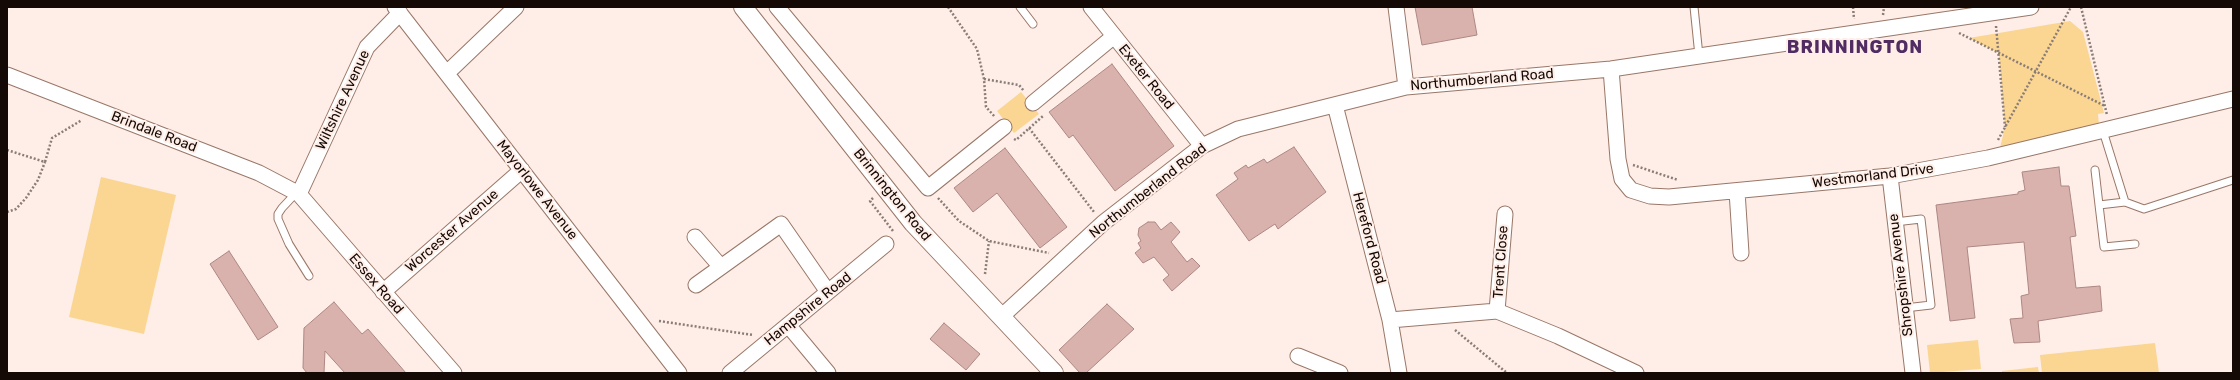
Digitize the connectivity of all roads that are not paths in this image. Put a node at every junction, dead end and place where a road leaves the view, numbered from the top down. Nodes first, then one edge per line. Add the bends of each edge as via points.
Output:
1 (516, 7) edge
2 (743, 7) edge
3 (777, 7) edge
4 (1020, 7) edge
5 (1091, 7) edge
6 (1396, 7) edge
7 (1694, 7) edge
8 (2023, 8) edge
9 (398, 10) edge
10 (1033, 24) dead end
11 (1113, 37) junction
12 (1699, 56) junction
13 (1611, 69) junction
14 (447, 73) junction
15 (7, 75) edge
16 (1406, 87) junction
17 (2233, 99) edge
18 (1033, 103) road end
19 (1335, 105) junction
20 (1004, 127) road end
21 (2107, 130) junction
22 (1202, 146) junction
23 (522, 170) junction
24 (2095, 170) dead end
25 (1890, 176) junction
26 (2233, 180) edge
27 (1737, 191) junction
28 (297, 194) junction
29 (2125, 202) junction
30 (2099, 205) junction
31 (1505, 214) dead end
32 (1895, 222) junction
33 (695, 237) dead end
34 (886, 244) road end
35 (2135, 244) dead end
36 (1741, 253) dead end
37 (721, 267) junction
38 (309, 276) dead end
39 (696, 285) dead end
40 (383, 292) junction
41 (828, 292) junction
42 (1905, 308) junction
43 (1497, 311) junction
44 (1001, 317) junction
45 (1390, 320) junction
46 (788, 325) junction
47 (1298, 356) dead end
48 (454, 373) edge
49 (679, 373) edge
50 (730, 373) edge
51 (828, 373) edge
52 (1054, 373) edge
53 (1340, 373) edge
54 (1399, 373) edge
55 (1636, 373) edge
56 (1913, 373) edge

1 - 14 street
2 - 44 street, Brinnington Road via 913,224
3 - 20 street via 928,188
4 - 10 lane
5 - 11 street, Exeter Road
6 - 16 street
7 - 12 lane
8 - 12 street, Northumberland Road
9 - 14 street, Mayorlowe Avenue
9 - 28 street, Wiltshire Avenue via 367,47
11 - 18 street
11 - 22 street, Exeter Road
12 - 13 street, Northumberland Road
13 - 16 street, Northumberland Road
13 - 27 street, Westmorland Drive via 1618,159 1622,179 1631,190 1650,196 1670,197
14 - 23 street, Mayorlowe Avenue
15 - 28 street, Brindale Road via 259,173
16 - 19 street, Northumberland Road
17 - 21 street, Westmorland Drive
19 - 22 street, Northumberland Road via 1238,129
19 - 45 street, Hereford Road
21 - 25 street, Westmorland Drive via 1988,158
21 - 29 lane
22 - 44 street, Northumberland Road via 1103,223
23 - 40 street, Worcester Avenue
23 - 49 street, Mayorlowe Avenue
24 - 30 lane
25 - 27 street, Westmorland Drive
25 - 32 street, Shropshire Avenue
26 - 29 lane via 2144,209
27 - 36 street
28 - 38 lane via 282,208 278,220
28 - 40 street, Essex Road
29 - 30 lane
30 - 35 lane via 2104,247
31 - 43 street, Trent Close
32 - 42 street, Shropshire Avenue
32 - 42 lane via 1921,219 1931,305
33 - 37 street
34 - 41 street, Hampshire Road
37 - 39 street
37 - 41 street via 781,224
40 - 48 street, Essex Road
41 - 46 street, Hampshire Road
42 - 56 street, Shropshire Avenue
43 - 45 street
43 - 55 street via 1558,336
44 - 52 street, Brinnington Road
45 - 54 street, Hereford Road
46 - 50 street, Hampshire Road
46 - 51 street
47 - 53 street

